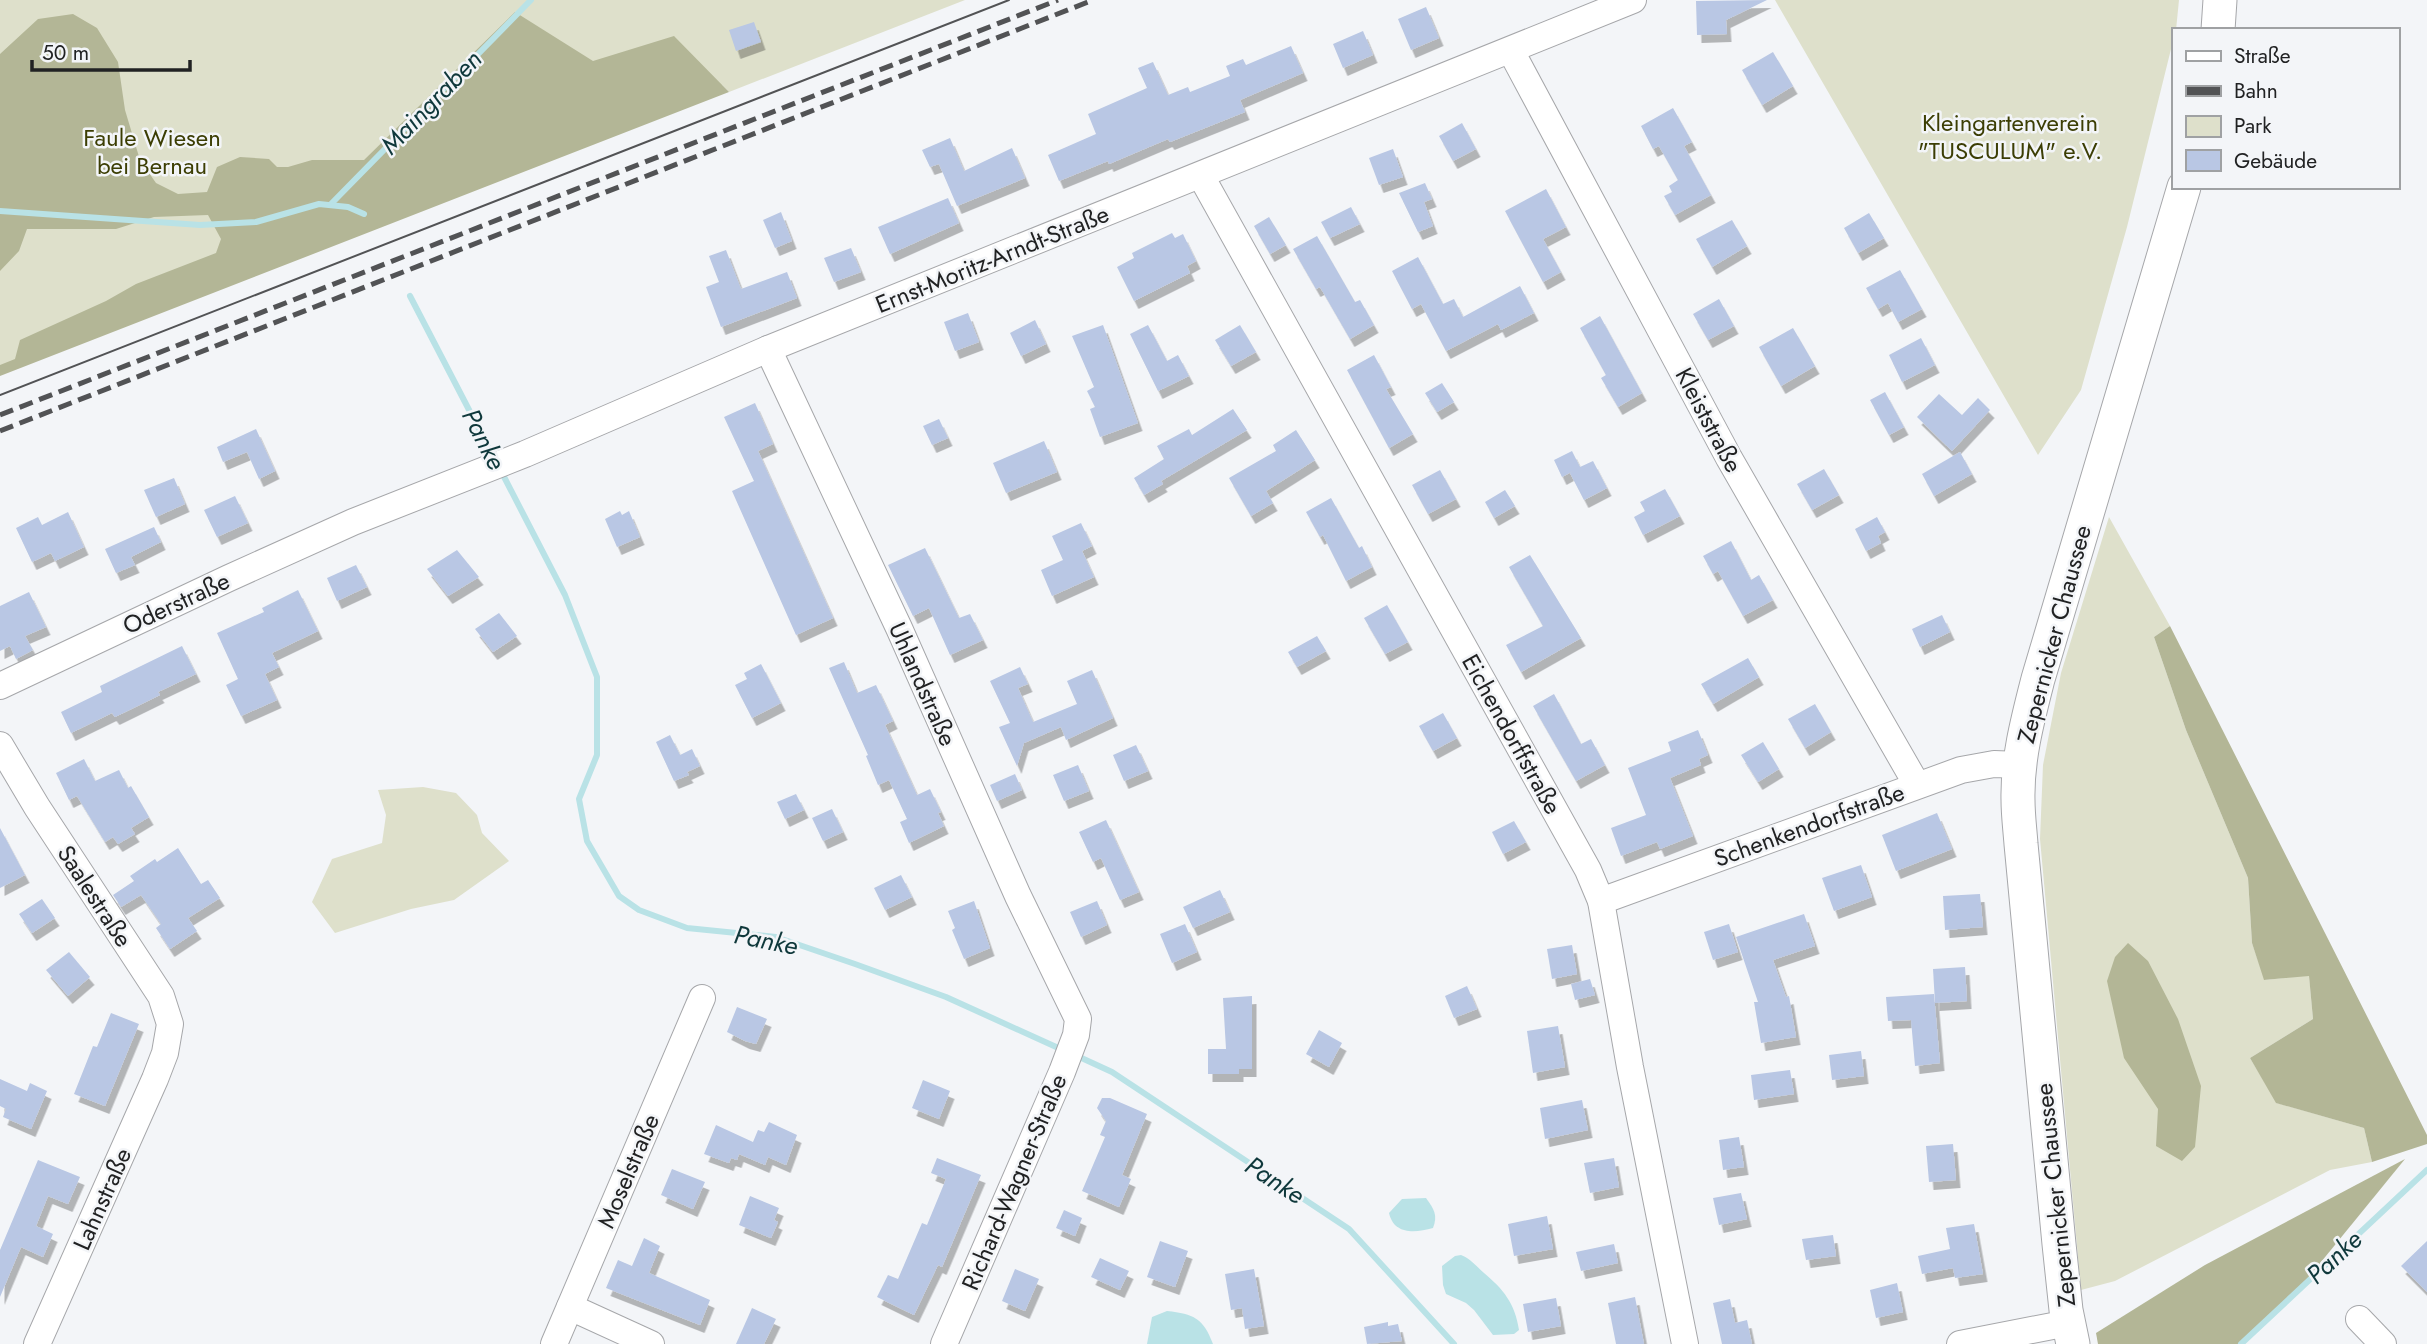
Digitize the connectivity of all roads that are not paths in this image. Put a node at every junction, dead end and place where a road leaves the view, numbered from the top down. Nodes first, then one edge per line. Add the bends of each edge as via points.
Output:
1 (1633, 0) edge
2 (2220, 0) edge
3 (2218, 28) edge
4 (1511, 51) junction
5 (1201, 176) junction
6 (2183, 189) edge
7 (768, 349) junction
8 (353, 522) joint
9 (0, 686) edge
10 (0, 745) edge
11 (2020, 765) junction
12 (1917, 785) junction
13 (1601, 901) junction
14 (702, 998) dead end
15 (1077, 1027) joint
16 (165, 1053) joint
17 (570, 1307) junction
18 (2358, 1319) dead end
19 (2070, 1333) edge
20 (37, 1344) edge
21 (554, 1344) edge
22 (651, 1344) edge
23 (944, 1344) edge
24 (1685, 1344) edge
25 (1960, 1344) edge
26 (2383, 1344) edge

1 - 4 street, Ernst-Moritz-Arndt-Straße
2 - 3 main road
4 - 5 street, Ernst-Moritz-Arndt-Straße
4 - 12 street, Kleiststraße via 1728,458
5 - 7 street, Ernst-Moritz-Arndt-Straße
5 - 13 street, Eichendorffstraße via 1588,870
6 - 11 main road, Zepernicker Chaussee via 2038,679
7 - 8 street, Ernst-Moritz-Arndt-Straße
7 - 15 street, Uhlandstraße
8 - 9 street, Oderstraße
10 - 16 street, Saalestraße via 161,996 170,1024
11 - 12 street, Schenkendorfstraße via 1961,770
11 - 19 main road, Zepernicker Chaussee via 2022,857
12 - 13 street, Schenkendorfstraße
13 - 24 street, Eichendorffstraße
14 - 17 street, Moselstraße
15 - 23 street, Richard-Wagner-Straße via 1062,1072
16 - 20 street, Lahnstraße
17 - 21 street, Moselstraße
17 - 22 street
18 - 26 street
19 - 25 street

